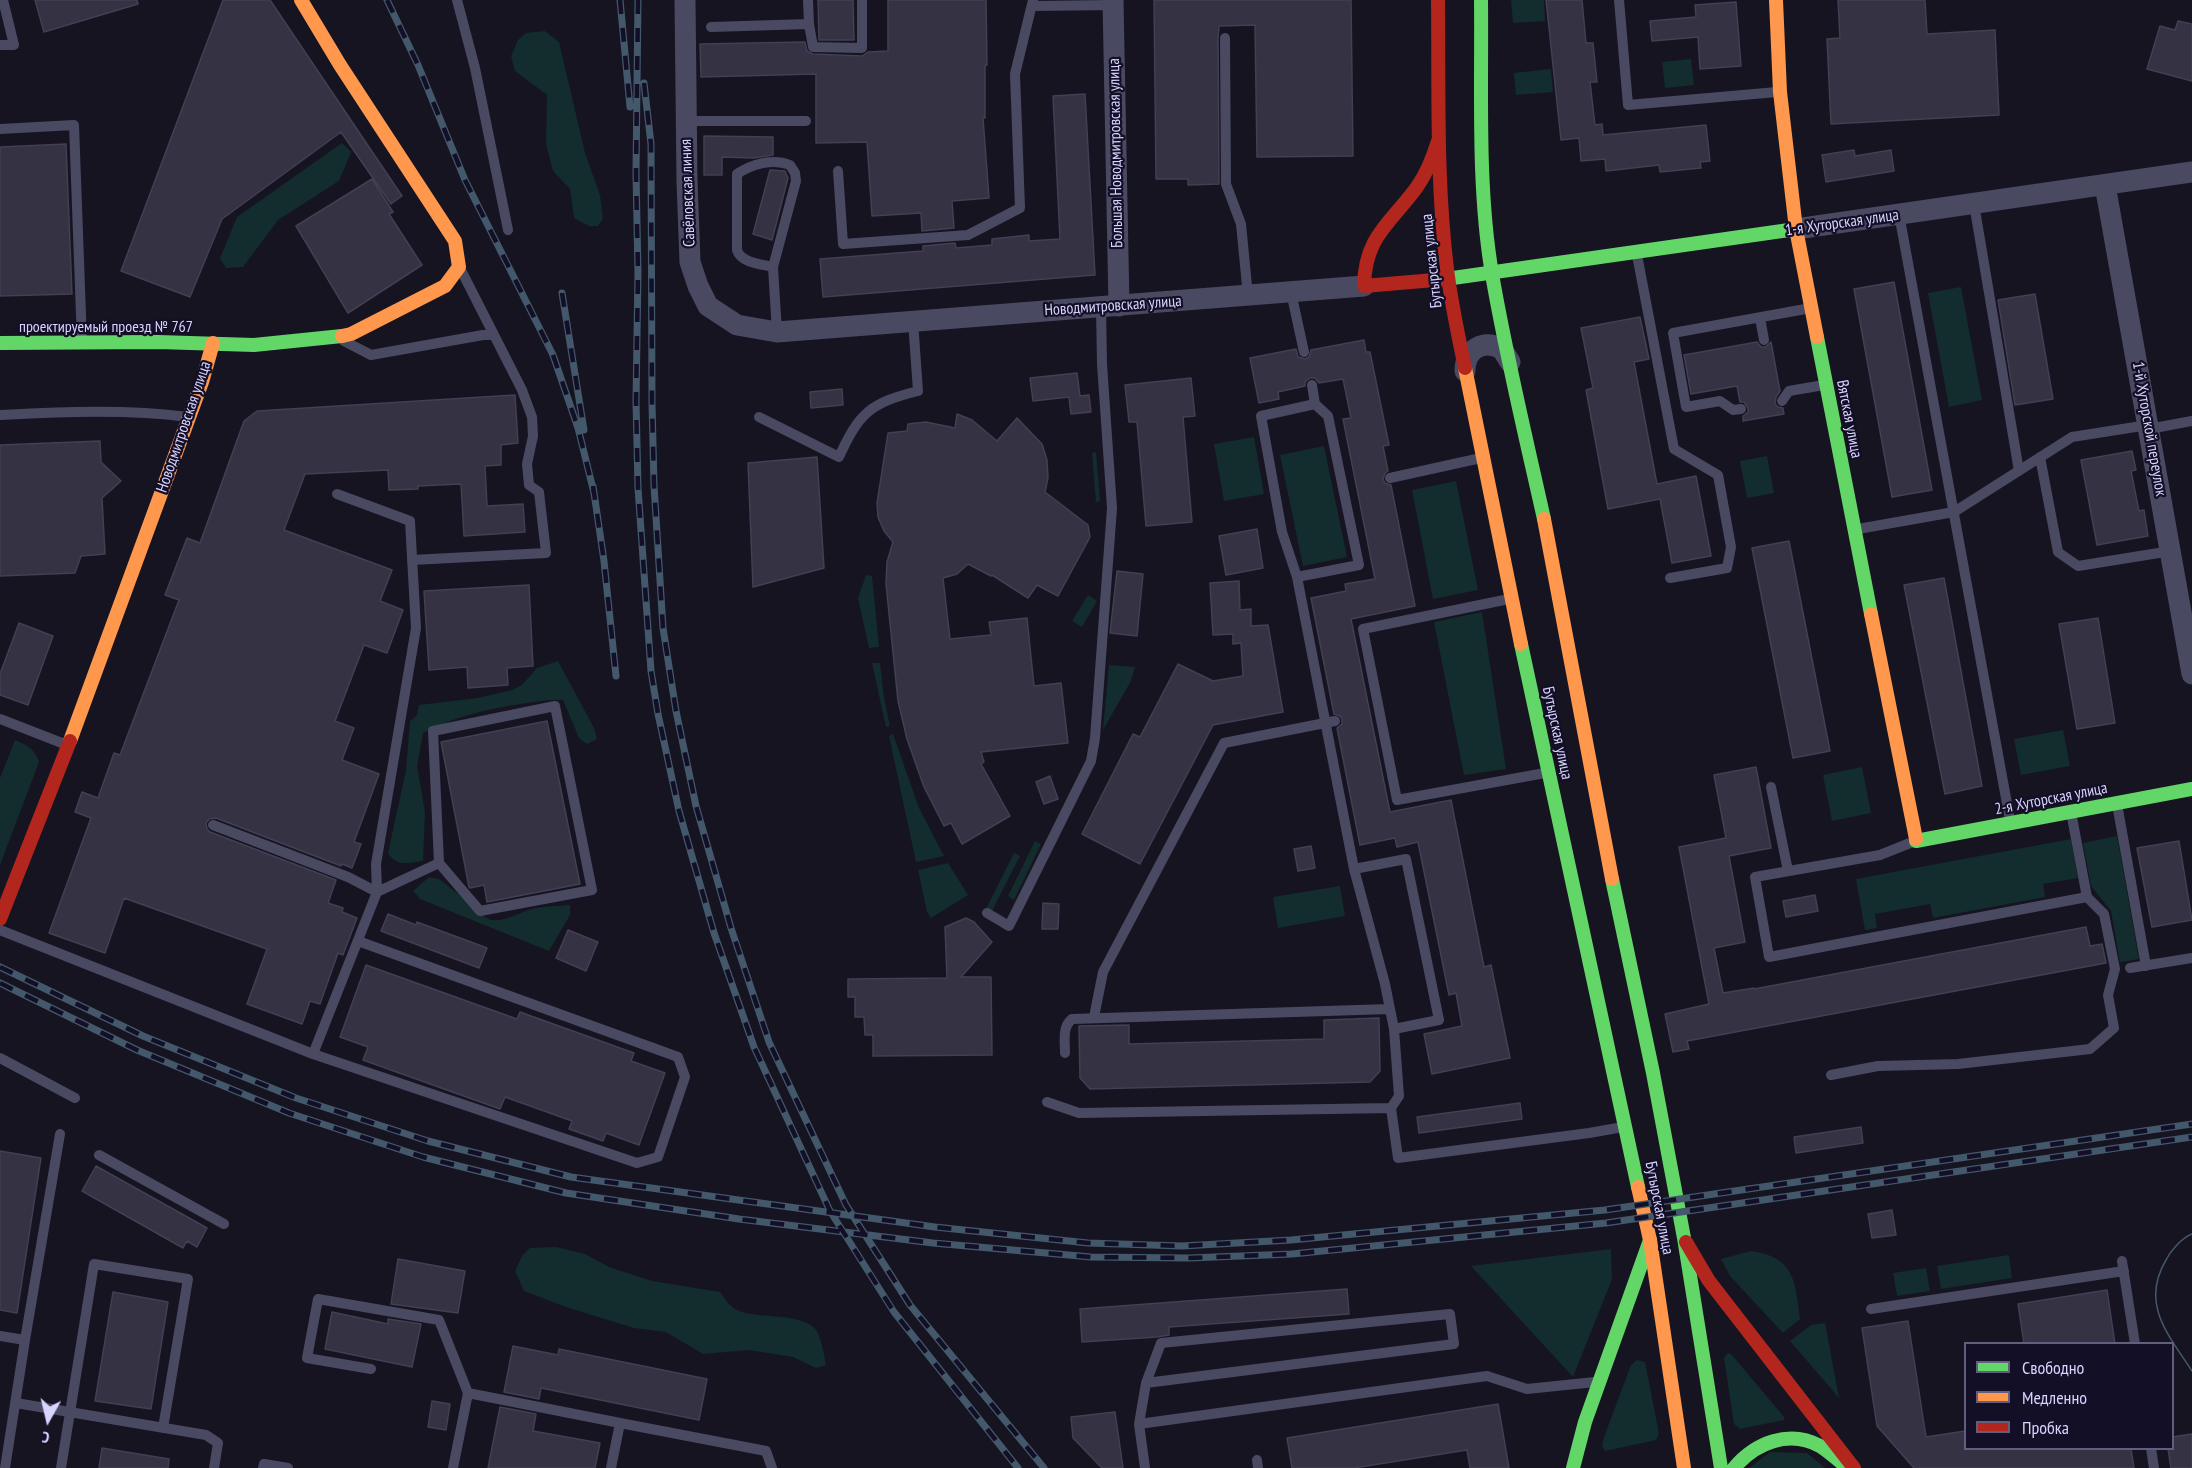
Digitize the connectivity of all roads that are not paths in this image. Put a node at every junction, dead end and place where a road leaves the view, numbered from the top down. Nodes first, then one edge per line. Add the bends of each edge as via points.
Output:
1 (3, 0) edge
2 (301, 0) edge
3 (457, 0) edge
4 (685, 0) edge
5 (808, 0) edge
6 (862, 0) edge
7 (1438, 0) edge
8 (1481, 0) edge
9 (1619, 0) edge
10 (1776, 0) edge
11 (1033, 3) edge
12 (1113, 3) edge
13 (809, 24) junction
14 (711, 27) dead end
15 (1225, 38) dead end
16 (0, 45) edge
17 (1780, 92) junction
18 (685, 121) junction
19 (806, 121) dead end
20 (0, 129) edge
21 (1440, 136) junction
22 (838, 171) dead end
23 (2192, 172) edge
24 (2105, 185) junction
25 (1974, 204) junction
26 (1899, 214) junction
27 (508, 230) dead end
28 (1796, 230) junction
29 (1637, 252) junction
30 (459, 267) junction
31 (773, 267) junction
32 (1492, 273) junction
33 (1448, 279) junction
34 (1364, 285) junction
35 (1291, 292) junction
36 (1248, 296) junction
37 (1110, 306) junction
38 (1811, 308) junction
39 (1760, 318) junction
40 (913, 321) junction
41 (777, 332) junction
42 (494, 335) junction
43 (335, 337) junction
44 (1764, 340) dead end
45 (82, 342) junction
46 (0, 343) edge
47 (213, 343) junction
48 (1304, 351) dead end
49 (1510, 363) junction
50 (1465, 371) junction
51 (1312, 385) dead end
52 (1826, 385) junction
53 (1782, 401) dead end
54 (1315, 404) junction
55 (1741, 409) dead end
56 (0, 415) edge
57 (189, 417) junction
58 (759, 417) dead end
59 (2192, 421) edge
60 (2149, 427) junction
61 (1484, 457) junction
62 (2040, 457) junction
63 (2019, 471) junction
64 (1390, 478) dead end
65 (1356, 486) dead end
66 (1344, 488) junction
67 (337, 494) dead end
68 (1954, 512) junction
69 (1854, 530) junction
70 (2170, 551) junction
71 (412, 560) junction
72 (1297, 577) junction
73 (1670, 578) dead end
74 (1513, 599) junction
75 (2188, 631) edge
76 (2192, 674) edge
77 (0, 719) edge
78 (1330, 722) junction
79 (68, 746) junction
80 (1548, 773) junction
81 (1772, 787) dead end
82 (2191, 792) edge
83 (2117, 803) junction
84 (2071, 812) junction
85 (2011, 823) junction
86 (213, 825) dead end
87 (1916, 841) junction
88 (438, 863) junction
89 (1354, 869) junction
90 (1788, 871) junction
91 (377, 892) junction
92 (2087, 897) junction
93 (987, 913) dead end
94 (0, 919) edge
95 (0, 930) edge
96 (358, 941) junction
97 (2192, 958) edge
98 (2146, 966) junction
99 (2130, 968) dead end
100 (1390, 1009) junction
101 (1094, 1017) junction
102 (1394, 1029) junction
103 (1065, 1053) dead end
104 (313, 1054) junction
105 (0, 1058) edge
106 (1831, 1075) dead end
107 (75, 1098) dead end
108 (1047, 1102) dead end
109 (1391, 1108) junction
110 (1626, 1126) junction
111 (60, 1134) dead end
112 (99, 1155) dead end
113 (224, 1224) dead end
114 (1684, 1238) junction
115 (1650, 1240) junction
116 (1871, 1309) dead end
117 (0, 1336) edge
118 (25, 1340) junction
119 (2135, 1342) edge
120 (371, 1369) dead end
121 (1600, 1382) junction
122 (1146, 1383) junction
123 (468, 1393) junction
124 (16, 1403) junction
125 (69, 1412) junction
126 (620, 1423) junction
127 (1139, 1424) junction
128 (163, 1428) junction
129 (5, 1433) edge
130 (2151, 1450) edge
131 (5, 1468) edge
132 (61, 1468) edge
133 (214, 1468) edge
134 (263, 1468) edge
135 (288, 1468) edge
136 (453, 1468) edge
137 (611, 1468) edge
138 (772, 1468) edge
139 (1145, 1468) edge
140 (1574, 1468) edge
141 (1684, 1468) edge
142 (1720, 1468) edge
143 (1734, 1468) edge
144 (1848, 1468) edge
145 (1854, 1468) edge
146 (2154, 1468) edge

1 - 16 lane via 14,45
2 - 30 main road via 455,241
3 - 27 lane
4 - 18 street, Савёловская линия
5 - 13 lane
6 - 13 lane via 862,48 813,47
7 - 21 main road, Бутырская улица
8 - 32 main road, Бутырская улица via 1485,199
9 - 17 lane via 1628,105
10 - 17 main road, Вятская улица
11 - 12 lane
11 - 22 lane via 1015,74 1020,208 968,235 843,244
12 - 37 street, Большая Новодмитровская улица
13 - 14 lane
15 - 36 lane via 1226,184 1241,224
17 - 28 main road, Вятская улица
18 - 19 lane
18 - 41 street, Савёловская линия via 690,262 698,286 708,306 737,325
20 - 45 lane via 74,125
21 - 33 main road, Бутырская улица
21 - 34 main road via 1417,188 1366,255
23 - 24 street, 1-я Хуторская улица
24 - 25 street, 1-я Хуторская улица
24 - 60 street, 1-й Хуторской переулок
25 - 26 street, 1-я Хуторская улица
25 - 63 lane
26 - 28 street, 1-я Хуторская улица
26 - 68 lane
28 - 29 main road, 1-я Хуторская улица
28 - 38 main road, Вятская улица
29 - 32 main road, 1-я Хуторская улица
29 - 73 lane via 1674,449 1718,475 1731,547 1727,568
30 - 42 lane
30 - 43 main road, Новодмитровская улица via 445,286 351,334
31 - 31 lane via 796,181 790,165 777,161 747,167 737,174 737,250 743,259
31 - 41 lane
32 - 33 main road, 1-я Хуторская улица
32 - 49 main road, Бутырская улица
33 - 34 main road, Новодмитровская улица
33 - 50 main road, Бутырская улица
34 - 35 street, Новодмитровская улица
35 - 36 street, Новодмитровская улица
35 - 48 lane
36 - 37 street, Новодмитровская улица
37 - 40 street, Новодмитровская улица
37 - 93 lane via 1102,364 1112,508 1091,760 1009,926
38 - 39 lane
38 - 52 main road, Вятская улица
39 - 44 lane
39 - 55 lane via 1673,333 1686,407 1720,400 1733,410
40 - 41 street, Новодмитровская улица
40 - 58 lane via 918,391 896,396 859,419 839,457
42 - 43 lane via 371,355
42 - 71 lane via 532,417 529,485 539,492 546,553
43 - 47 main road, Новодмитровская улица via 254,345
45 - 46 main road, проектируемый проезд № 767
45 - 47 main road, проектируемый проезд № 767
47 - 57 main road, Новодмитровская улица
49 - 50 street via 1502,349 1487,344 1468,356
49 - 114 main road, Бутырская улица
50 - 61 main road, Бутырская улица
51 - 54 lane
52 - 53 lane via 1789,391
52 - 69 main road, Вятская улица
54 - 66 lane via 1328,416
54 - 72 lane via 1261,416 1282,532
56 - 57 lane via 149,412
57 - 79 main road, Новодмитровская улица
59 - 60 lane
60 - 62 lane via 2072,437
60 - 70 street, 1-й Хуторской переулок
61 - 64 lane
61 - 74 main road, Бутырская улица
62 - 63 lane
62 - 70 lane via 2058,552 2078,566
63 - 68 lane
65 - 66 lane
66 - 72 lane via 1359,565
67 - 71 lane via 410,521
68 - 69 lane
68 - 85 lane
69 - 87 main road, Вятская улица
70 - 75 street, 1-й Хуторской переулок
71 - 91 lane via 416,628 376,864
72 - 78 lane
74 - 80 main road, Бутырская улица
74 - 80 lane via 1363,629 1375,712 1397,800
75 - 76 street, 1-й Хуторской переулок
77 - 79 lane
78 - 89 lane
78 - 101 lane via 1224,743 1103,972
79 - 94 main road, Новодмитровская улица
80 - 110 main road, Бутырская улица
81 - 90 lane
82 - 83 main road, 2-я Хуторская улица
83 - 84 main road, 2-я Хуторская улица
83 - 98 lane
84 - 85 main road, 2-я Хуторская улица
84 - 92 lane
85 - 87 main road, 2-я Хуторская улица
86 - 91 lane
87 - 90 lane via 1880,855
88 - 88 lane via 433,731 555,706 592,890 480,911
88 - 91 lane
89 - 100 lane
89 - 102 lane via 1406,859 1439,1020
90 - 92 lane via 1755,877 1768,957
91 - 96 lane
92 - 106 lane via 2104,914 2115,969 2108,995 2114,1028 2090,1049 1958,1064 1878,1066
95 - 104 lane
96 - 104 lane
96 - 104 lane via 678,1057 685,1077 658,1157 637,1163
97 - 98 lane
98 - 99 lane
100 - 101 lane
100 - 102 lane
101 - 103 lane via 1068,1022
102 - 109 lane via 1399,1096
105 - 107 lane
108 - 109 lane via 1079,1113
109 - 110 lane via 1398,1158
110 - 115 main road, Бутырская улица
111 - 118 lane
112 - 113 lane
114 - 142 main road, Бутырская улица
114 - 145 main road via 1715,1288
115 - 121 main road
115 - 141 main road, Бутырская улица
116 - 119 lane via 2123,1266
117 - 118 lane
118 - 124 lane
120 - 123 lane via 307,1358 318,1299 439,1320
121 - 127 lane via 1527,1389 1487,1376
121 - 140 main road
122 - 122 lane via 1454,1344 1450,1314 1161,1343
122 - 127 lane
123 - 126 lane
123 - 136 lane
124 - 125 lane
124 - 129 lane
125 - 128 lane
125 - 128 lane via 94,1264 188,1279
125 - 132 lane
126 - 137 lane
126 - 138 lane via 766,1451
127 - 139 lane
128 - 133 lane via 206,1435 218,1443
129 - 131 lane
130 - 146 lane
134 - 135 lane via 264,1464
143 - 144 main road via 1741,1458 1772,1440 1817,1444

